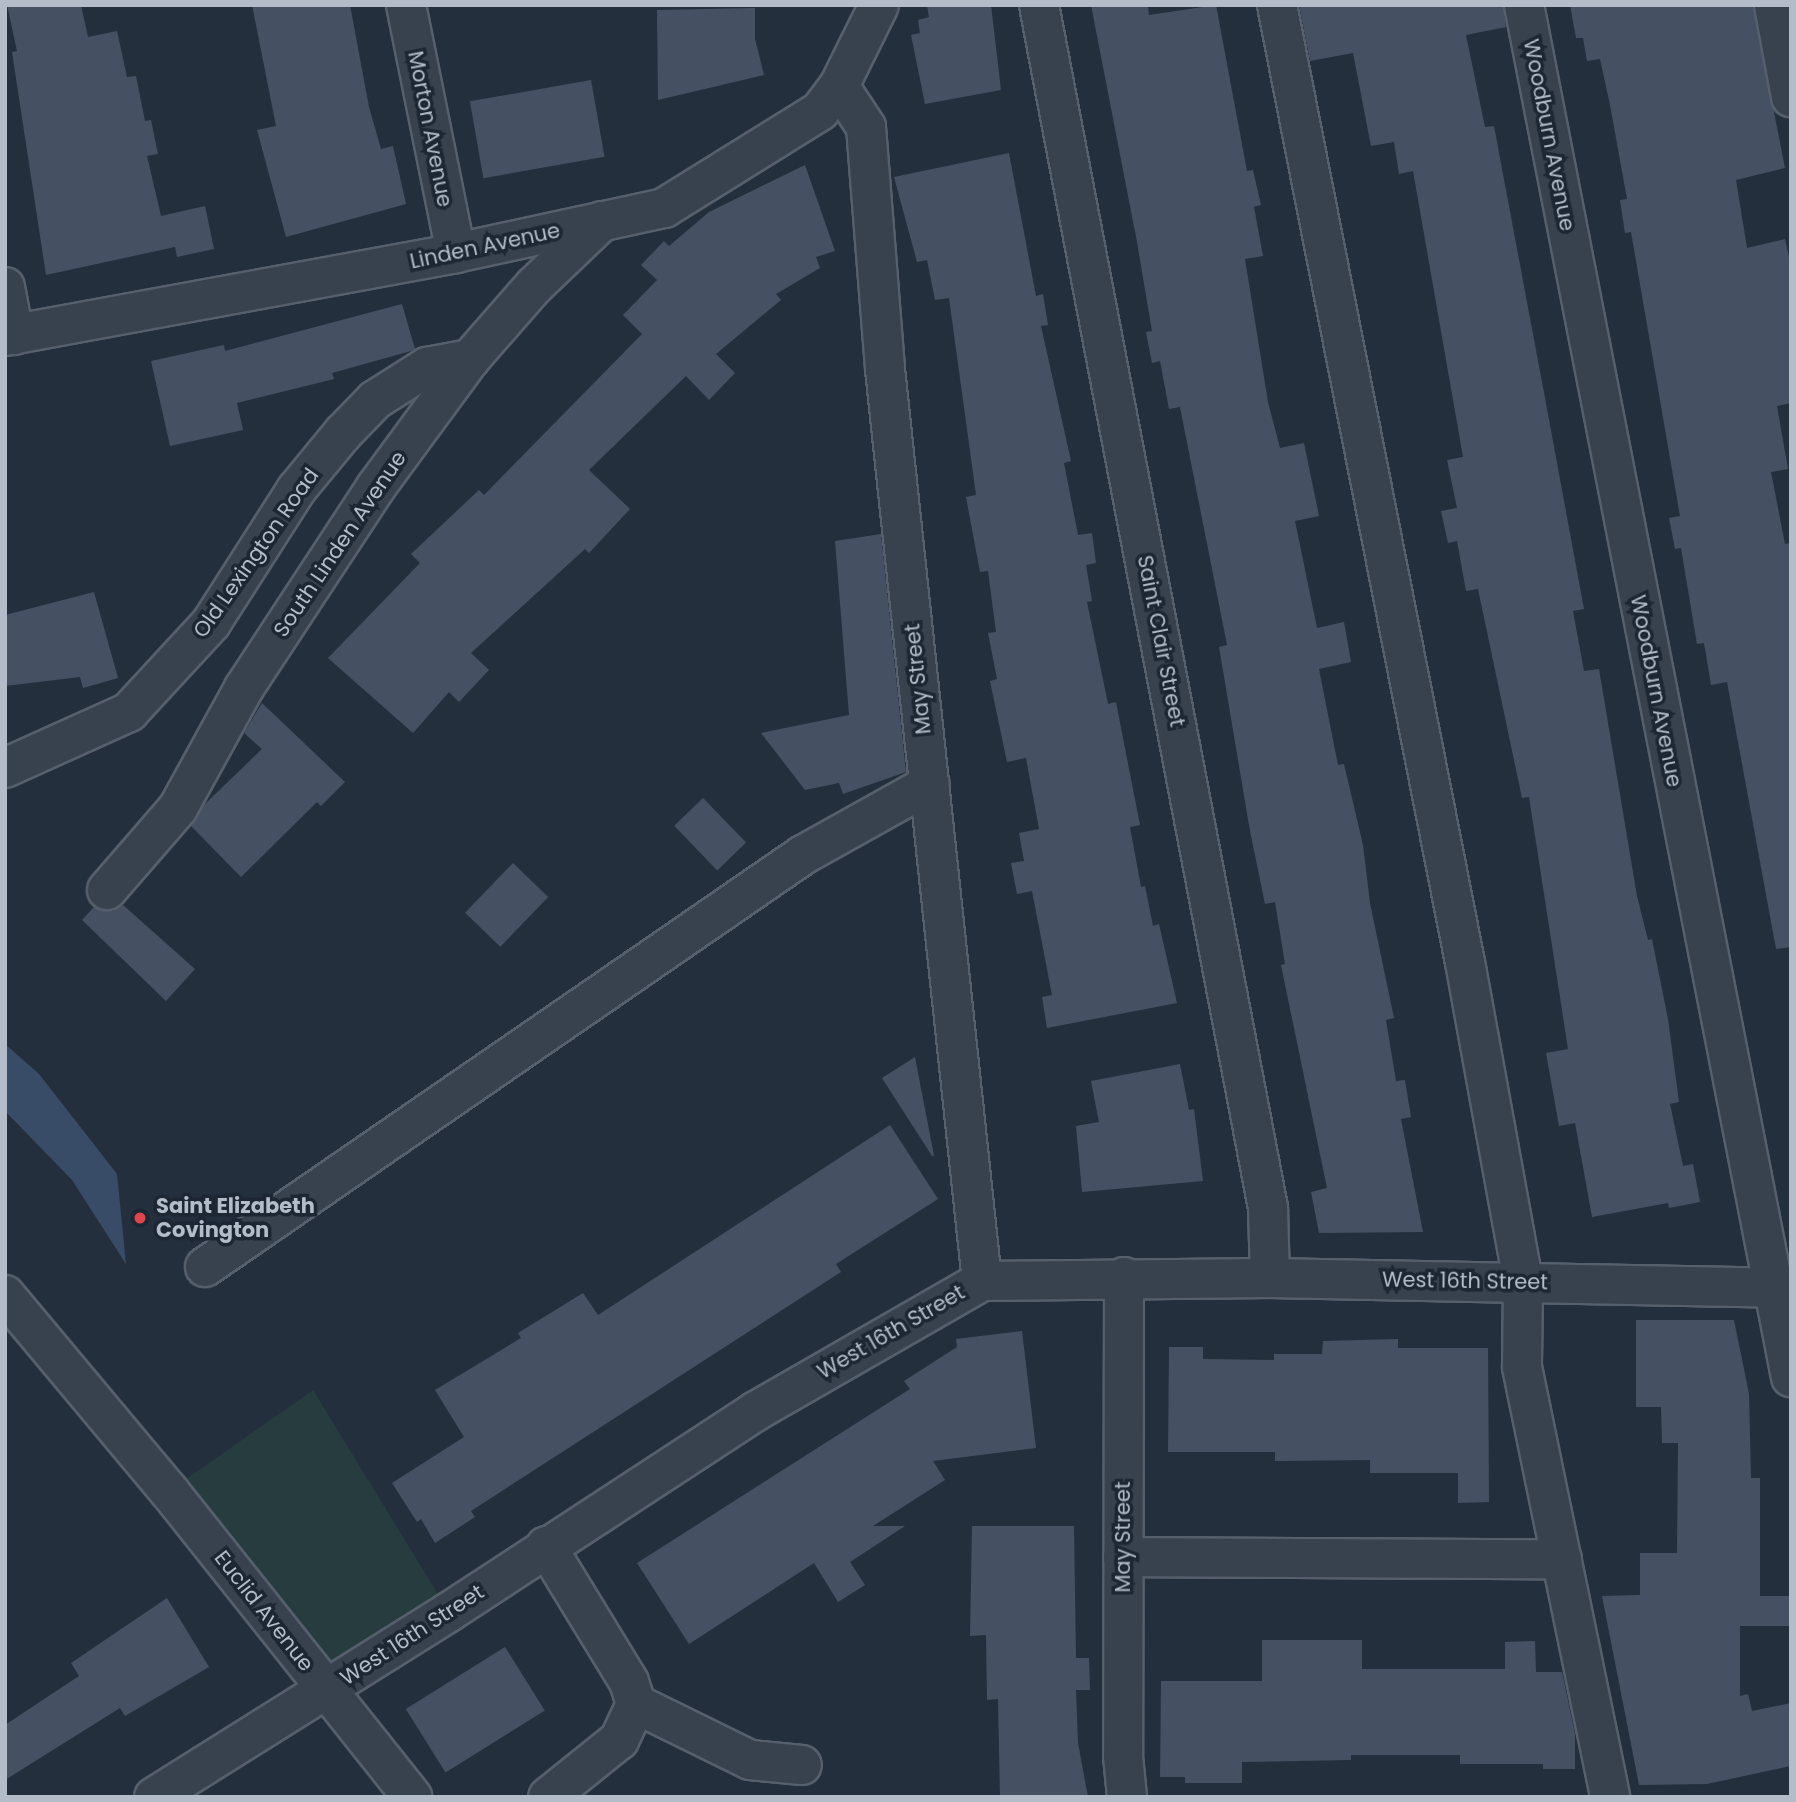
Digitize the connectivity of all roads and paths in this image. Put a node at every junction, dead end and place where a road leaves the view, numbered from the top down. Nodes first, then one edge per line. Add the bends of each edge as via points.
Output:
1 (405, 5) edge
2 (879, 5) edge
3 (1039, 5) edge
4 (1277, 5) edge
5 (1524, 5) edge
6 (1774, 5) edge
7 (839, 86) junction
8 (1791, 97) edge
9 (602, 221) junction
10 (456, 253) junction
11 (5, 287) edge
12 (9, 336) edge
13 (470, 359) junction
14 (5, 768) edge
15 (930, 784) junction
16 (107, 890) dead end
17 (205, 1267) dead end
18 (1124, 1278) junction
19 (1270, 1278) junction
20 (982, 1281) junction
21 (1523, 1282) junction
22 (1782, 1287) edge
23 (5, 1295) edge
24 (1791, 1377) edge
25 (546, 1546) junction
26 (1123, 1557) junction
27 (1562, 1559) junction
28 (327, 1690) junction
29 (636, 1704) junction
30 (802, 1765) dead end
31 (154, 1797) edge
32 (412, 1797) edge
33 (548, 1797) edge
34 (1127, 1797) edge
35 (1609, 1797) edge

1 - 10 street, Morton Avenue
2 - 7 street, Linden Avenue
3 - 19 street, Saint Clair Street via 1268,1208
4 - 21 street
5 - 22 street, Woodburn Avenue
6 - 8 street
7 - 9 street, Linden Avenue via 820,111 664,208
7 - 15 street, May Street via 866,127 885,369
9 - 10 street, Linden Avenue
9 - 13 street, South Linden Avenue via 534,286
10 - 12 street, Linden Avenue
11 - 12 street
13 - 14 street, Old Lexington Road via 428,368 409,378 375,400 343,433 296,490 211,623 129,712
13 - 16 street, South Linden Avenue via 376,487 252,677 178,808
15 - 17 street via 803,855
15 - 20 street, May Street
18 - 19 street, West 16th Street
18 - 20 street, West 16th Street
18 - 26 street, May Street
19 - 21 street, West 16th Street
20 - 25 street, West 16th Street via 756,1411
21 - 22 street, West 16th Street
21 - 27 street via 1522,1367
22 - 24 street, Woodburn Avenue
23 - 28 street, Euclid Avenue
25 - 28 street, West 16th Street
25 - 29 street via 629,1682
26 - 27 street
26 - 34 street, May Street
27 - 35 street
28 - 31 street, West 16th Street
28 - 32 street, Euclid Avenue
29 - 30 street via 750,1760
29 - 33 street via 620,1740

